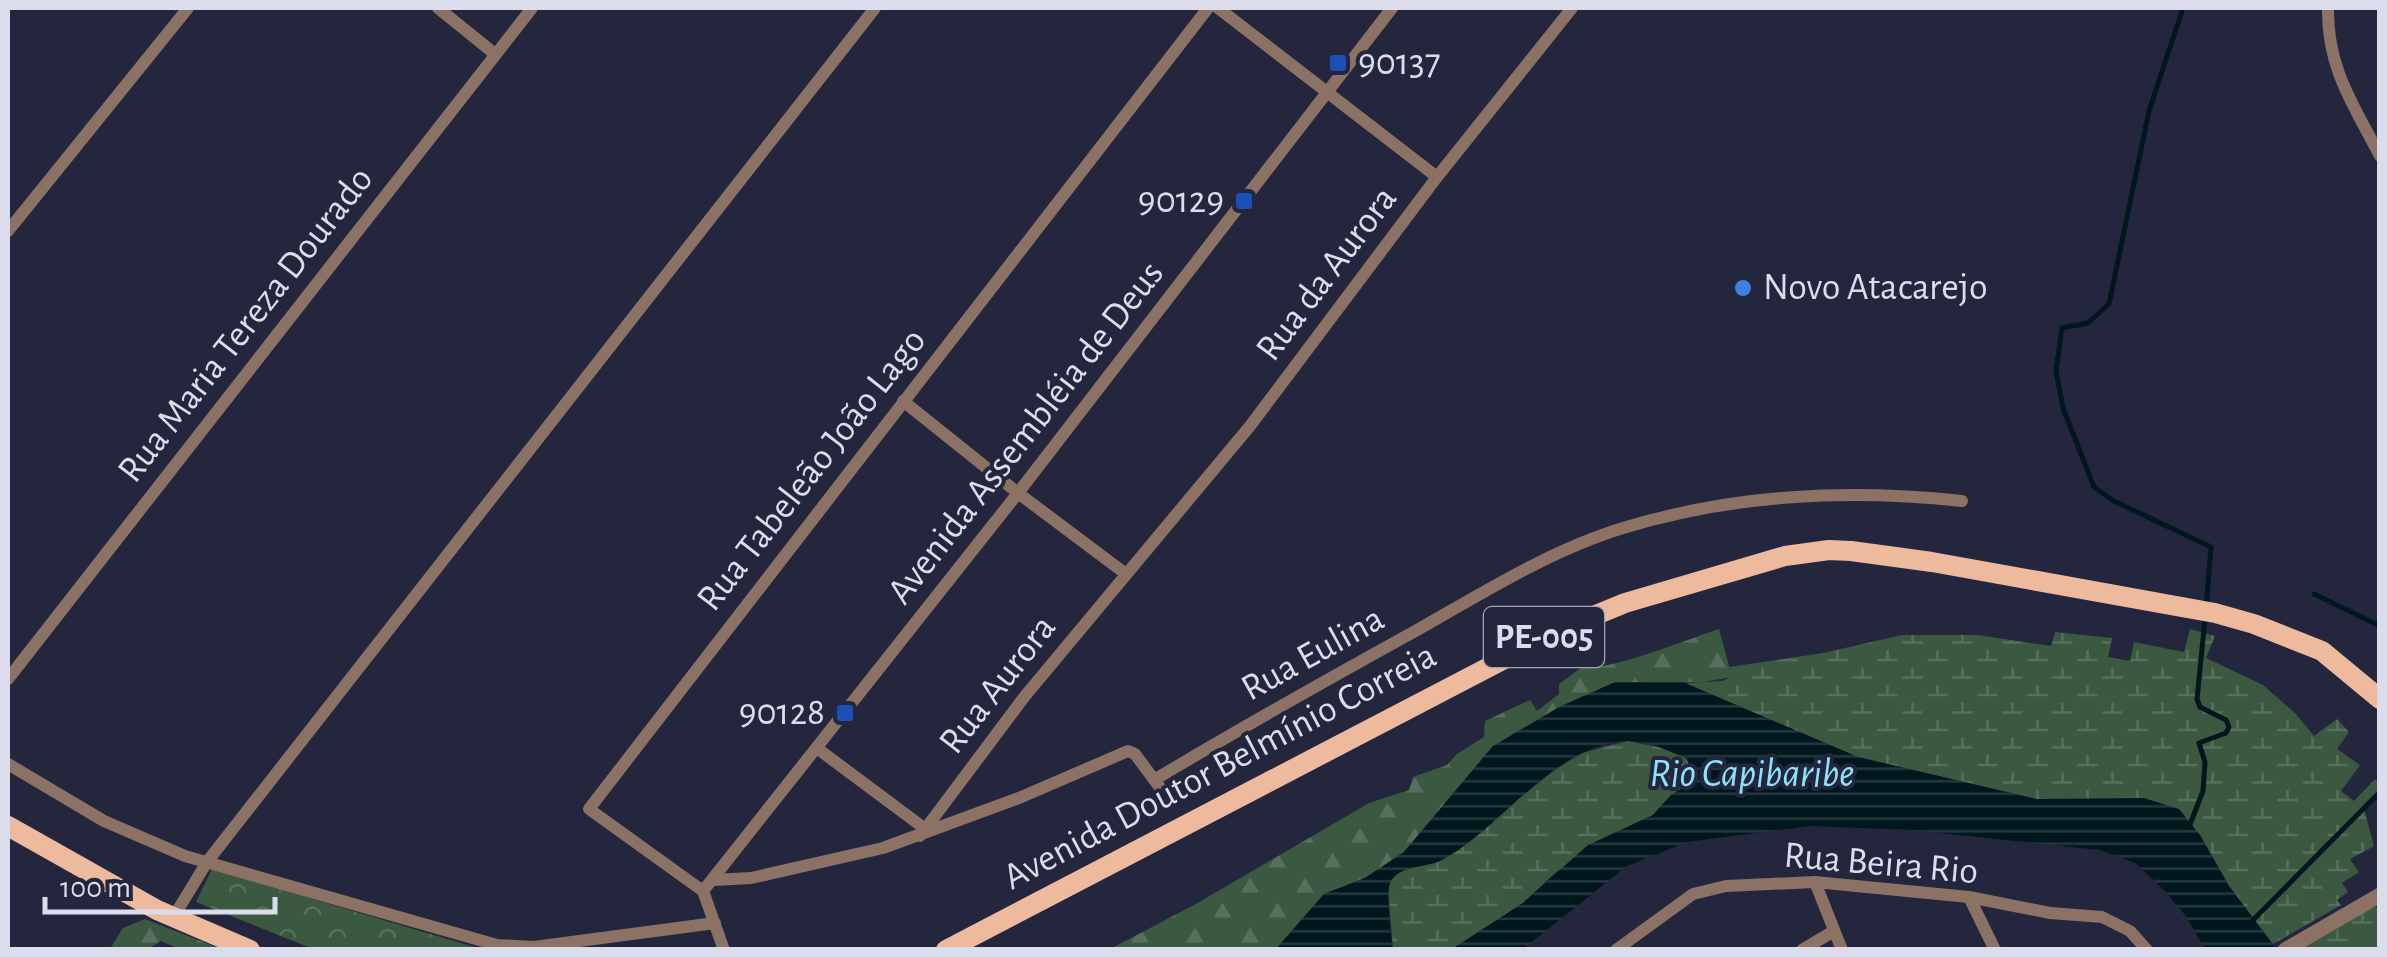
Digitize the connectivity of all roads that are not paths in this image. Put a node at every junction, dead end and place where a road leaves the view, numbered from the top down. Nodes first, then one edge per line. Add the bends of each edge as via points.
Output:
1 (188, 8) edge
2 (438, 8) edge
3 (532, 8) edge
4 (875, 8) edge
5 (1208, 8) edge
6 (1218, 8) edge
7 (1392, 8) edge
8 (1572, 8) edge
9 (2328, 8) edge
10 (495, 54) junction
11 (1327, 91) junction
12 (2380, 156) edge
13 (1438, 178) junction
14 (8, 231) edge
15 (904, 401) junction
16 (1018, 494) junction
17 (1962, 501) dead end
18 (1126, 574) junction
19 (8, 679) edge
20 (2380, 700) edge
21 (818, 749) junction
22 (8, 764) edge
23 (1154, 780) junction
24 (1164, 793) dead end
25 (8, 826) edge
26 (922, 832) junction
27 (207, 862) junction
28 (714, 880) junction
29 (1816, 882) junction
30 (703, 891) junction
31 (2380, 895) edge
32 (1969, 897) junction
33 (173, 918) junction
34 (715, 923) junction
35 (1834, 931) junction
36 (250, 950) edge
37 (724, 950) edge
38 (946, 950) edge
39 (1616, 950) edge
40 (1802, 950) edge
41 (1842, 950) edge
42 (1995, 950) edge
43 (2147, 950) edge
44 (2285, 950) edge

1 - 14 street
2 - 10 street
3 - 10 street, Rua Maria Tereza Dourado
4 - 27 street
5 - 15 street, Rua Tabeleão João Lago
6 - 11 street
7 - 11 street, Avenida Assembléia de Deus
8 - 13 street, Rua da Aurora
9 - 12 street via 2332,61
10 - 19 street, Rua Maria Tereza Dourado
11 - 13 street
11 - 16 street, Avenida Assembléia de Deus
13 - 18 street, Rua da Aurora via 1250,426
15 - 16 street
15 - 30 street, Rua Tabeleão João Lago via 588,809
16 - 18 street
16 - 21 street, Avenida Assembléia de Deus
17 - 23 street, Rua Eulina via 1820,493 1676,513 1621,528 1566,549 1464,604
18 - 26 street, Rua Aurora
20 - 38 main road, Avenida Doutor Belmínio Correia / PE-005 via 2322,651 2207,612 1852,551 1785,556 1562,628
21 - 26 street
21 - 28 street, Avenida Assembléia de Deus
22 - 27 street via 104,821
23 - 24 street
23 - 26 street via 1128,751
25 - 33 main road
26 - 28 street via 883,848
27 - 33 street
27 - 34 street via 497,945 534,947
28 - 30 street, Avenida Assembléia de Deus
29 - 32 street, Rua Beira Rio
29 - 35 street
29 - 39 street, Rua Beira Rio via 1693,894
30 - 34 street
31 - 44 street
32 - 42 street
32 - 43 street, Rua Beira Rio via 2102,917 2130,931
33 - 36 main road
34 - 37 street
35 - 40 street
35 - 41 street

